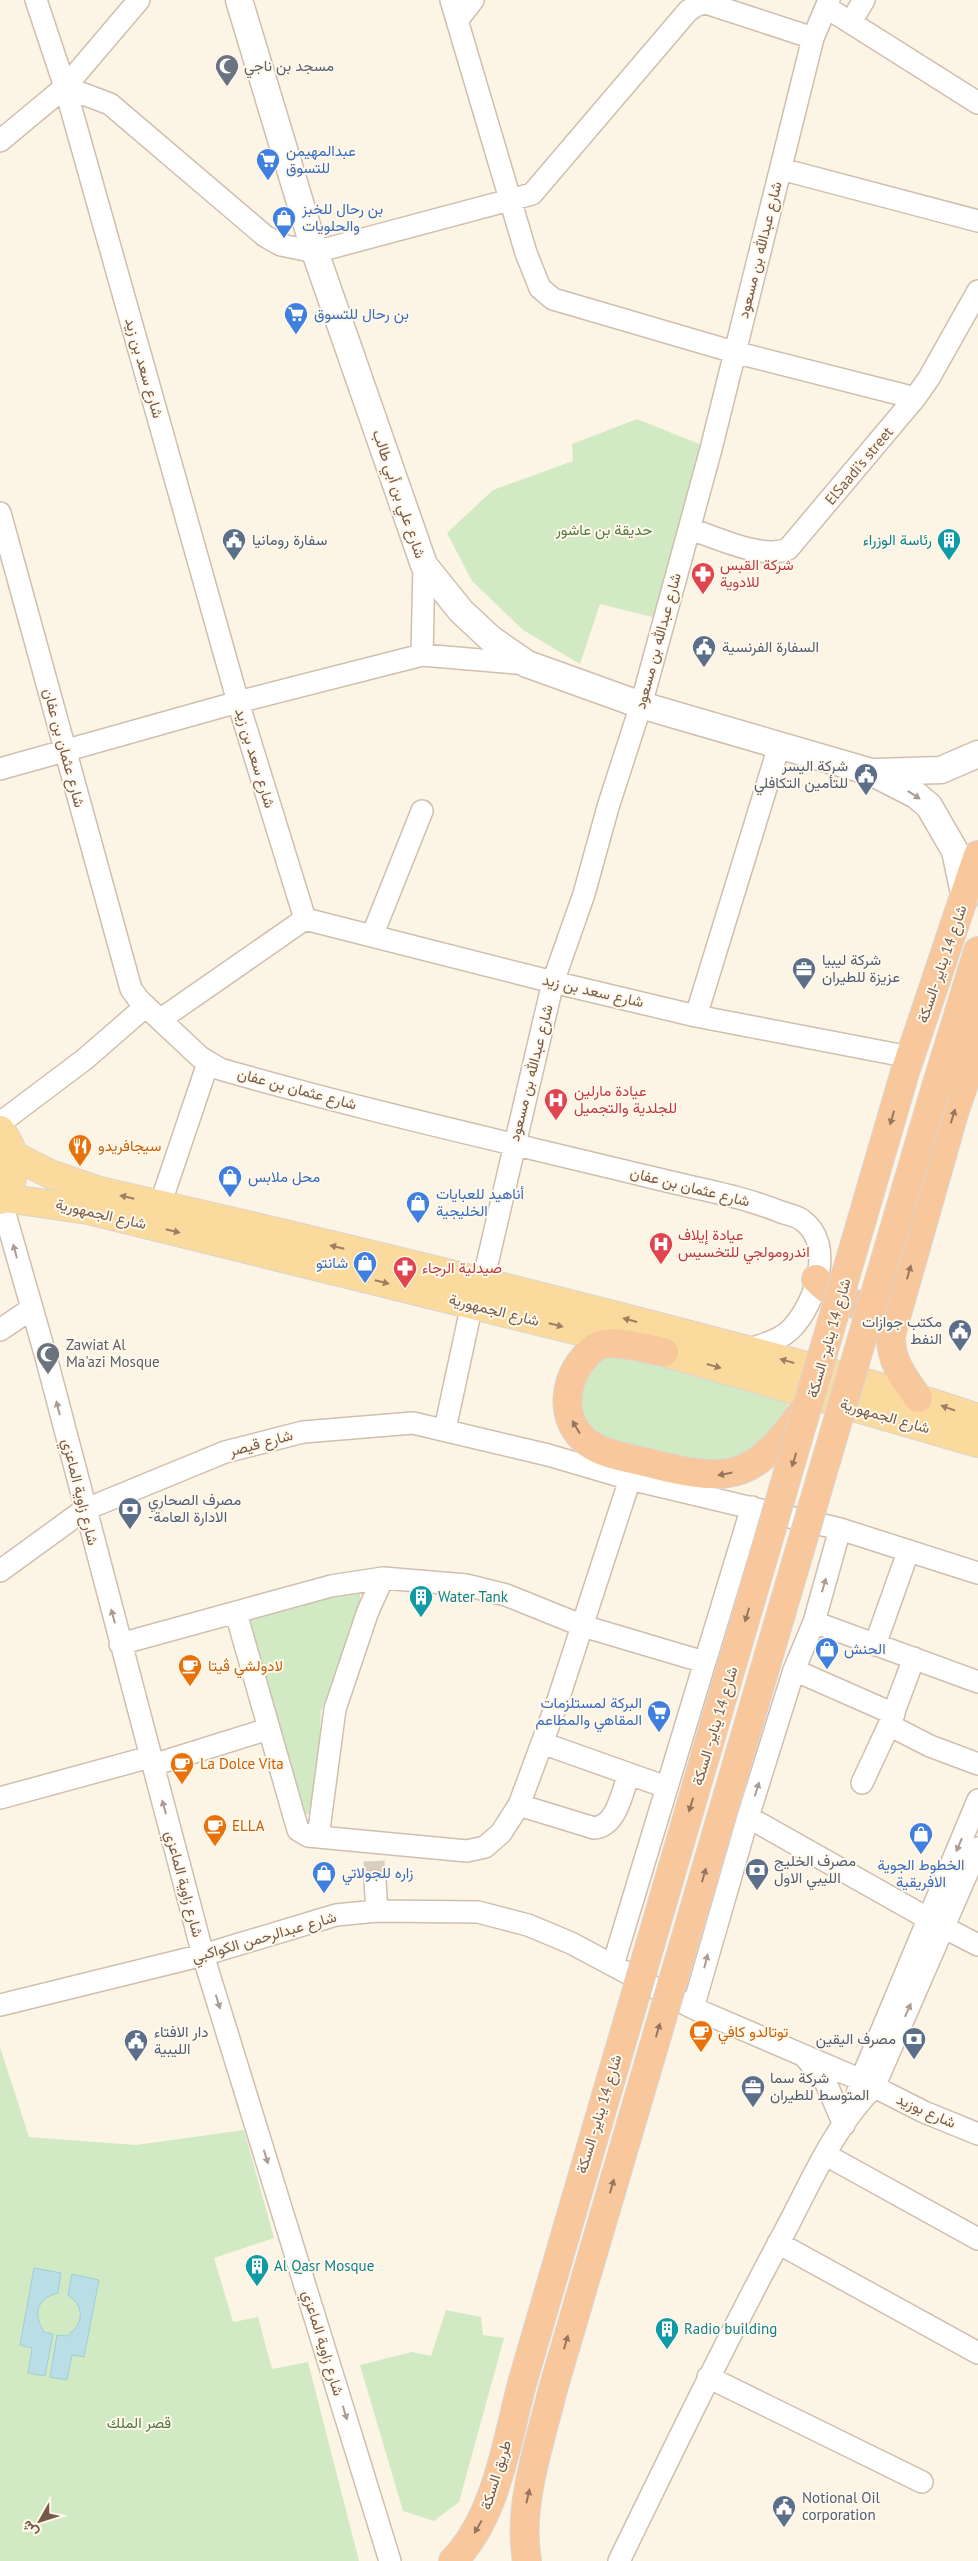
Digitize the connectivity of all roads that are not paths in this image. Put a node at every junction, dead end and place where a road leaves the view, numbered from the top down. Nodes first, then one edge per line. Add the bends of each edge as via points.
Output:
1 (36, 0) edge
2 (138, 0) edge
3 (451, 0) edge
4 (473, 0) edge
5 (864, 0) edge
6 (828, 3) edge
7 (245, 4) edge
8 (457, 21) junction
9 (851, 22) junction
10 (813, 38) junction
11 (65, 87) junction
12 (978, 103) edge
13 (0, 141) edge
14 (781, 169) junction
15 (511, 200) junction
16 (978, 221) edge
17 (315, 252) junction
18 (978, 290) edge
19 (734, 352) junction
20 (916, 398) junction
21 (0, 513) edge
22 (690, 529) junction
23 (424, 565) junction
24 (422, 656) junction
25 (527, 664) junction
26 (238, 702) junction
27 (641, 705) junction
28 (780, 746) junction
29 (64, 751) junction
30 (978, 754) edge
31 (0, 769) edge
32 (871, 772) junction
33 (422, 811) dead end
34 (978, 855) edge
35 (965, 898) junction
36 (305, 919) junction
37 (372, 936) junction
38 (978, 951) edge
39 (553, 982) junction
40 (966, 992) junction
41 (154, 1012) junction
42 (696, 1016) junction
43 (208, 1063) junction
44 (908, 1064) junction
45 (0, 1123) edge
46 (0, 1130) edge
47 (514, 1144) junction
48 (12, 1155) junction
49 (2, 1199) edge
50 (160, 1204) junction
51 (816, 1279) junction
52 (478, 1293) junction
53 (900, 1304) junction
54 (31, 1309) junction
55 (0, 1330) edge
56 (747, 1350) junction
57 (664, 1352) junction
58 (918, 1398) junction
59 (812, 1399) junction
60 (978, 1418) edge
61 (446, 1429) junction
62 (978, 1443) edge
63 (630, 1479) junction
64 (752, 1506) junction
65 (84, 1510) junction
66 (840, 1529) junction
67 (908, 1552) junction
68 (0, 1570) edge
69 (978, 1573) edge
70 (382, 1578) junction
71 (236, 1613) junction
72 (814, 1622) junction
73 (583, 1626) junction
74 (120, 1644) junction
75 (875, 1645) junction
76 (914, 1658) junction
77 (704, 1662) junction
78 (794, 1670) junction
79 (978, 1682) edge
80 (892, 1719) junction
81 (268, 1729) junction
82 (542, 1743) junction
83 (152, 1761) junction
84 (978, 1764) edge
85 (629, 1774) junction
86 (862, 1783) dead end
87 (666, 1787) junction
88 (0, 1798) edge
89 (978, 1800) edge
90 (519, 1805) junction
91 (748, 1817) junction
92 (318, 1837) junction
93 (978, 1848) edge
94 (375, 1861) junction
95 (377, 1911) junction
96 (936, 1923) junction
97 (978, 1945) edge
98 (203, 1955) junction
99 (613, 1965) junction
100 (0, 2006) edge
101 (693, 2008) junction
102 (804, 2056) junction
103 (867, 2083) junction
104 (844, 2125) junction
105 (978, 2134) edge
106 (826, 2155) junction
107 (978, 2239) edge
108 (778, 2243) junction
109 (978, 2353) edge
110 (708, 2377) junction
111 (523, 2380) joint
112 (922, 2482) dead end
113 (390, 2561) edge
114 (453, 2561) edge
115 (526, 2561) edge
116 (619, 2561) edge

1 - 11 street, شارع سعد بن زيد
2 - 11 street
3 - 8 street
4 - 8 street
5 - 9 street
6 - 9 street
6 - 10 street, شارع عبدالله بن مسعود
7 - 17 street, شارع علي بن أبي طالب
8 - 15 street
9 - 12 street
10 - 14 street, شارع عبدالله بن مسعود
10 - 15 street via 706,3 697,5 688,11 537,189 532,194
11 - 13 street
11 - 17 street via 110,104 265,236 281,245
11 - 26 street, شارع سعد بن زيد
14 - 16 street
14 - 19 street, شارع عبدالله بن مسعود
15 - 17 street
15 - 19 street via 532,270 540,288 552,300
17 - 23 street, شارع علي بن أبي طالب
18 - 20 street, ElSaadi’s street
19 - 20 street
19 - 22 street, شارع عبدالله بن مسعود
20 - 22 street, ElSaadi’s street via 788,549 780,553 766,553
21 - 29 street, شارع عثمان بن عفان
22 - 27 street, شارع عبدالله بن مسعود
23 - 24 street
23 - 25 street, شارع علي بن أبي طالب via 461,611 491,639
24 - 25 street
24 - 26 street
25 - 27 street, شارع علي بن أبي طالب
26 - 29 street
26 - 36 street, شارع سعد بن زيد
27 - 28 street, شارع علي بن أبي طالب
27 - 39 street, شارع عبدالله بن مسعود via 584,894
28 - 32 street, شارع علي بن أبي طالب
28 - 42 street
29 - 31 street
29 - 41 street, شارع عثمان بن عفان via 128,980 134,994
30 - 32 street, شارع علي بن أبي طالب via 941,770
32 -> 35 street, شارع علي بن أبي طالب via 916,795 929,806 955,851
33 - 37 street
34 - 35 highway, شارع 14 يناير -السكة
35 - 44 highway, شارع 14 يناير -السكة
36 - 37 street, شارع سعد بن زيد
36 - 41 street
37 - 39 street, شارع سعد بن زيد
38 - 40 highway, شارع 14 يناير- السكة
39 - 42 street, شارع سعد بن زيد
39 - 47 street, شارع عبدالله بن مسعود
53 -> 40 highway via 972,1060
115 -> 40 highway, شارع 14 يناير- السكة, bridge via 523,2540 525,2509 553,2389
41 - 43 street, شارع عثمان بن عفان
41 - 45 street
42 - 44 street, شارع سعد بن زيد
43 - 47 street, شارع عثمان بن عفان via 237,1074
43 - 50 street
44 -> 59 highway, شارع 14 يناير- السكة, bridge
46 - 48 main road
47 - 51 street, شارع عثمان بن عفان via 762,1204 803,1220 815,1235 822,1258
47 - 52 street, شارع عبدالله بن مسعود
48 - 49 main road via 15,1173
50 -> 48 main road, شارع الجمهورية via 96,1190 50,1174
49 -> 52 main road, شارع الجمهورية via 88,1210
54 -> 49 street, شارع زاوية الماعزي
52 -> 50 main road, شارع الجمهورية
51 - 53 highway via 829,1292 854,1305 882,1308
51 - 56 street, شارع عثمان بن عفان via 807,1306 791,1329
56 -> 52 main road, شارع الجمهورية
52 -> 57 main road, شارع الجمهورية
52 - 61 street, شارع عبدالله بن مسعود
53 - 58 highway via 890,1349 896,1366
54 - 55 street
65 -> 54 street, شارع زاوية الماعزي
58 -> 56 main road, شارع الجمهورية
59 -> 57 highway, bridge via 773,1448 756,1462 721,1476 681,1472 604,1451 588,1443 568,1413 567,1394 572,1374 580,1362 603,1344
57 -> 62 main road, شارع الجمهورية
60 -> 58 main road, شارع الجمهورية
59 -> 111 highway, شارع 14 يناير- السكة, bridge
61 - 63 street, شارع قيصر
61 - 65 street, شارع قيصر via 396,1423 303,1432 263,1440 180,1469
63 - 64 street, شارع قيصر
63 - 73 street
64 - 66 street, شارع قيصر
64 - 77 street
65 - 68 street, شارع قيصر
74 -> 65 street, شارع زاوية الماعزي
66 - 67 street, شارع قيصر
72 -> 66 street
67 - 69 street, شارع قيصر
67 - 75 street
70 - 71 street via 331,1586
70 - 73 street via 466,1585 506,1595
70 - 92 street via 335,1709
71 - 74 street
71 - 81 street
72 - 75 street
72 - 78 street
73 - 77 street
73 - 82 street
74 - 83 street, شارع زاوية الماعزي
75 - 76 street
76 - 79 street
76 - 80 street
77 - 87 street
78 - 80 street
91 -> 78 street
80 - 84 street via 930,1746
80 - 86 street
81 - 83 street
81 - 92 street via 295,1824 301,1833
82 - 85 street
82 - 90 street
83 - 88 street
98 -> 83 street, شارع زاوية الماعزي
85 - 87 street
85 - 90 street via 612,1818 601,1827 587,1826
87 - 99 street
89 -> 96 street
90 - 94 street via 501,1833 484,1847
91 - 96 street
101 -> 91 street
92 - 94 street
93 - 96 street
94 - 95 street
95 - 98 street, شارع عبدالرحمن الكواكبي via 336,1915
95 - 99 street, شارع عبدالرحمن الكواكبي via 478,1912 528,1924
96 - 97 street
96 - 103 street
98 - 100 street, شارع عبدالرحمن الكواكبي
98 -> 113 street, شارع زاوية الماعزي
99 - 101 street, شارع عبدالرحمن الكواكبي
101 - 102 street, شارع بوزيد
102 - 103 street, شارع بوزيد
102 - 104 street via 826,2083
103 - 104 street
103 - 105 street, شارع بوزيد
104 - 106 street
106 - 107 street
106 - 108 street
108 - 109 street
108 - 110 street
110 - 112 street
110 - 116 street
111 -> 114 highway, طريق السكة via 492,2496 480,2525

